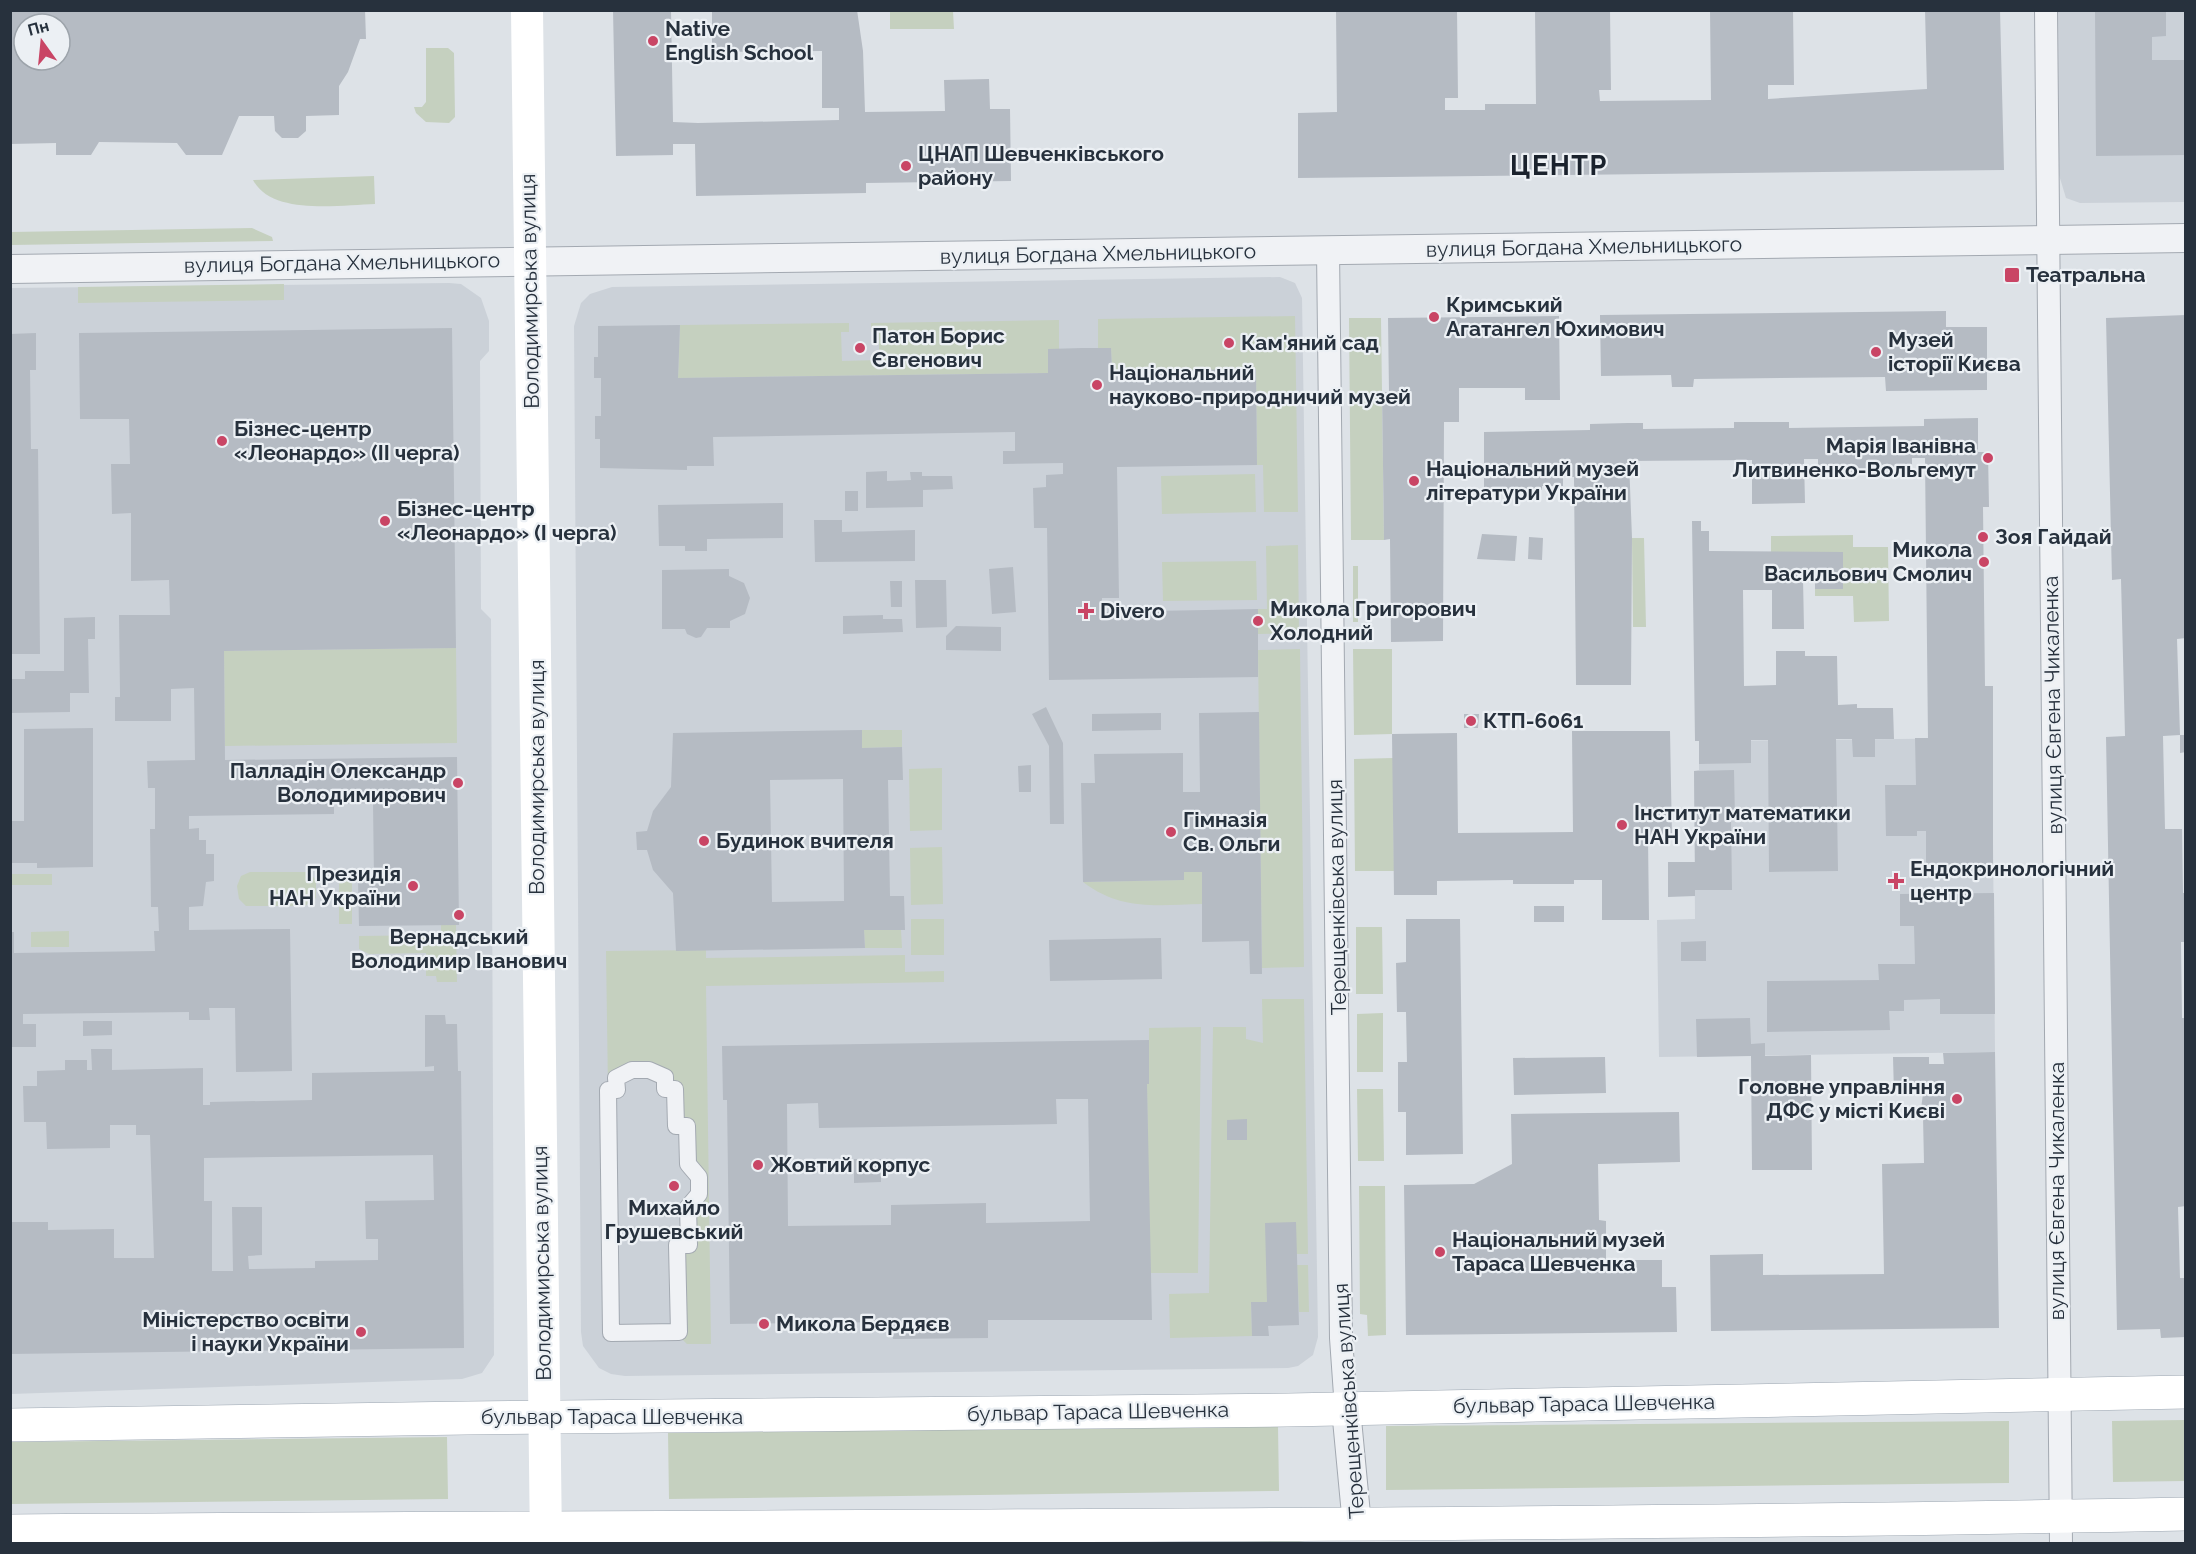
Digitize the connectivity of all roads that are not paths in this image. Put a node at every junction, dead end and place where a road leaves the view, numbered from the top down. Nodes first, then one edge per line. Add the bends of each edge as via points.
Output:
1 (527, 10) edge
2 (2046, 10) edge
3 (2186, 238) edge
4 (2049, 240) junction
5 (1328, 250) junction
6 (528, 260) junction
7 (10, 269) edge
8 (608, 1090) joint
9 (2186, 1392) edge
10 (2059, 1394) junction
11 (1346, 1409) junction
12 (545, 1417) junction
13 (10, 1425) edge
14 (2186, 1514) edge
15 (2061, 1530) edge
16 (10, 1532) edge
17 (1357, 1534) edge
18 (546, 1535) edge

1 - 6 main road, Володимирська вулиця
2 - 4 street, вулиця Євгена Чикаленка
3 - 4 street, вулиця Богдана Хмельницького
4 - 5 street, вулиця Богдана Хмельницького
4 - 10 street, вулиця Євгена Чикаленка
5 - 6 street, вулиця Богдана Хмельницького
5 - 11 street, Терещенківська вулиця via 1341,1338
6 - 7 street, вулиця Богдана Хмельницького
6 - 12 main road, Володимирська вулиця
8 - 8 street via 611,1333 679,1332 678,1245 689,1245 688,1207 695,1201 700,1185 699,1177 688,1164 687,1126 676,1126 675,1089 665,1089 665,1077 657,1073 632,1070 616,1078 616,1090
9 - 10 main road, бульвар Тараса Шевченка
10 - 11 main road, бульвар Тараса Шевченка
10 - 15 street, вулиця Євгена Чикаленка
11 - 12 main road, бульвар Тараса Шевченка
11 - 17 street, Терещенківська вулиця
12 - 13 main road, бульвар Тараса Шевченка
12 - 18 main road, Володимирська вулиця
14 - 15 main road
15 - 17 main road
16 - 18 main road
17 - 18 main road

